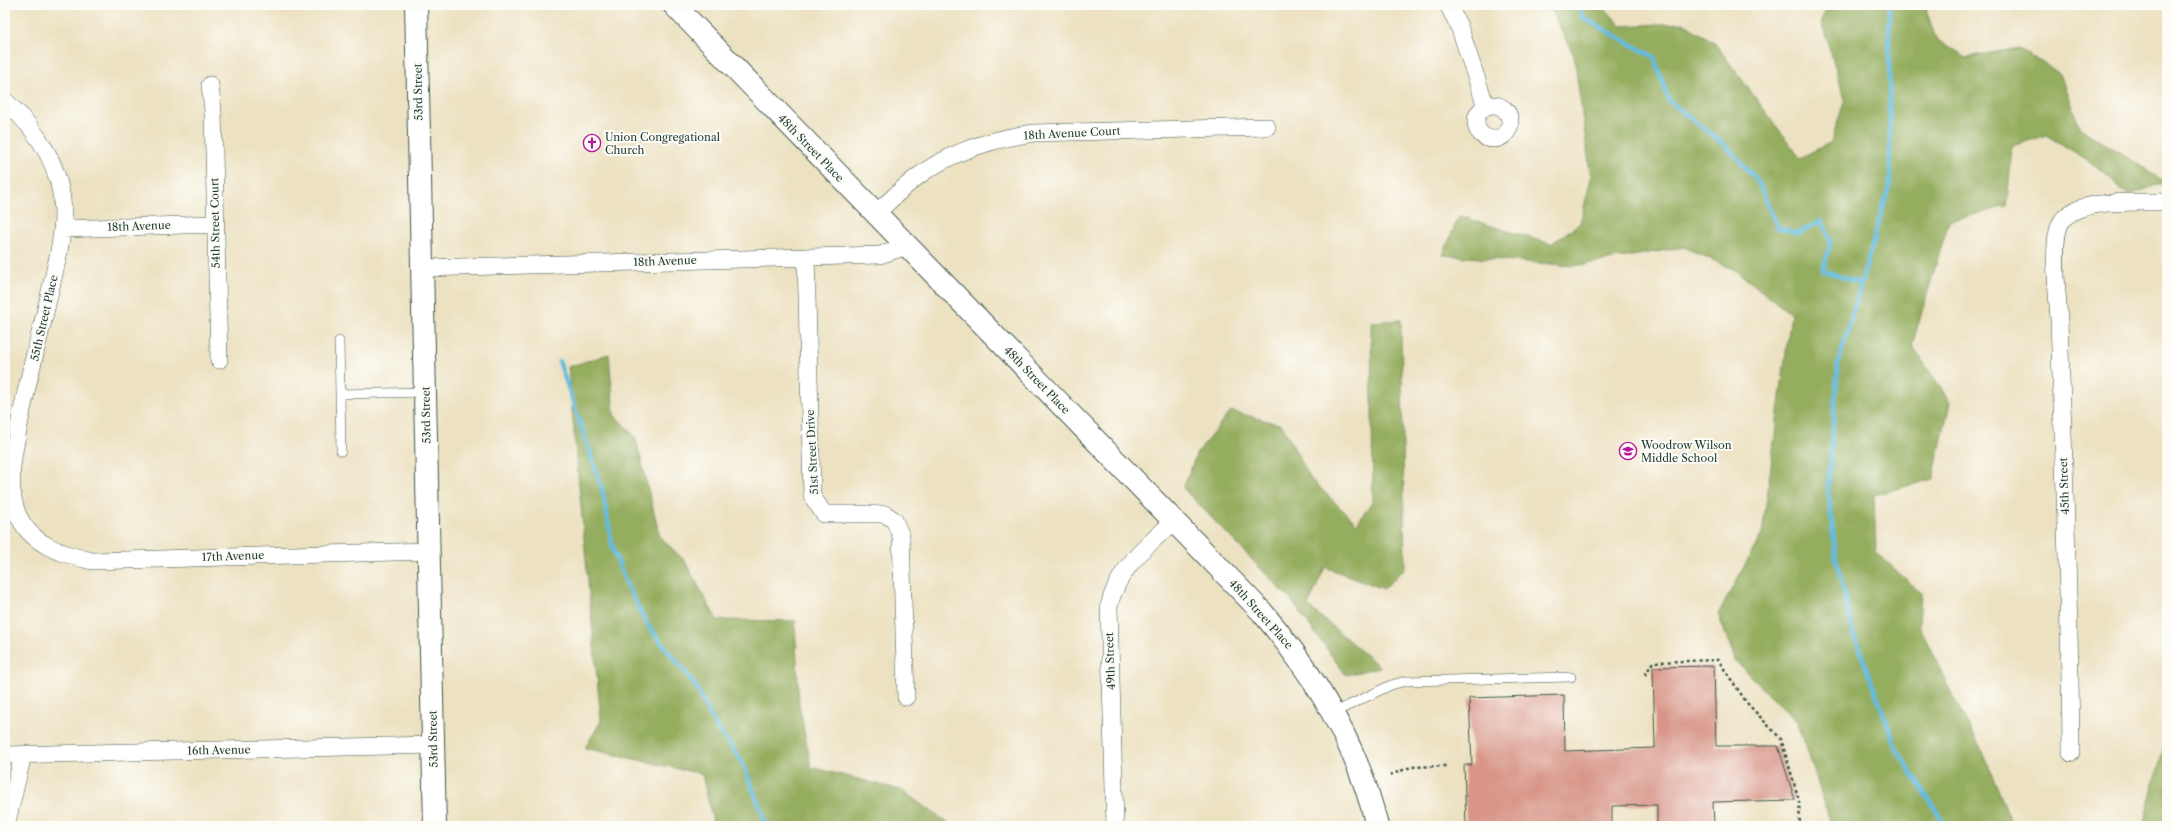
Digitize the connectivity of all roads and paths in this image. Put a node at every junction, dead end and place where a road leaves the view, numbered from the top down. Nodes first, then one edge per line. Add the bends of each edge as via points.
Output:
1 (416, 5) edge
2 (674, 5) edge
3 (1448, 5) edge
4 (210, 85) dead end
5 (5, 101) edge
6 (1486, 107) dead end
7 (1268, 127) dead end
8 (2167, 202) edge
9 (875, 214) junction
10 (215, 224) junction
11 (62, 229) junction
12 (907, 246) junction
13 (806, 257) junction
14 (423, 268) junction
15 (339, 341) dead end
16 (219, 360) dead end
17 (425, 392) junction
18 (340, 394) junction
19 (341, 451) dead end
20 (1174, 521) junction
21 (41, 543) joint
22 (428, 551) junction
23 (1645, 674) dead end
24 (1571, 677) dead end
25 (906, 697) dead end
26 (1333, 713) junction
27 (433, 745) junction
28 (2070, 753) dead end
29 (5, 755) edge
30 (24, 755) junction
31 (1446, 766) dead end
32 (1390, 776) dead end
33 (6, 826) edge
34 (435, 826) edge
35 (1115, 826) edge
36 (1377, 826) edge
37 (1800, 826) edge

1 - 14 street, 53rd Street
2 - 9 street, 48th Street Place
3 - 6 street via 1459,26
4 - 10 street, 54th Street Court
5 - 11 street, 55th Street Place via 21,115 51,159 61,197
7 - 9 street, 18th Avenue Court via 1034,133 1012,136 955,154 917,177
8 - 28 street, 45th Street via 2094,204 2072,212 2061,221 2057,230
9 - 12 street, 48th Street Place
10 - 11 street, 18th Avenue
10 - 16 street, 54th Street Court
11 - 21 street, 55th Street Place via 57,263 21,412 12,471 13,499 18,515
12 - 13 street, 18th Avenue via 880,255
12 - 20 street, 48th Street Place
13 - 14 street, 18th Avenue
13 - 25 street, 51st Street Drive via 812,496 824,514 885,514 894,520 901,536
14 - 17 street, 53rd Street
15 - 18 lane
17 - 18 lane
17 - 22 street, 53rd Street
18 - 19 lane
20 - 26 street, 48th Street Place via 1262,612 1292,647
20 - 35 street, 49th Street via 1127,566 1113,590 1109,606
21 - 22 street, 17th Avenue via 60,553 92,560
22 - 27 street, 53rd Street
23 - 37 path via 1653,662 1718,660 1747,703 1781,739 1799,800
24 - 26 lane via 1406,681 1391,685
26 - 36 street, 48th Street Place via 1364,782
27 - 30 street, 16th Avenue
27 - 34 street, 53rd Street
29 - 30 street, 16th Avenue
30 - 33 street
31 - 32 path via 1411,767

